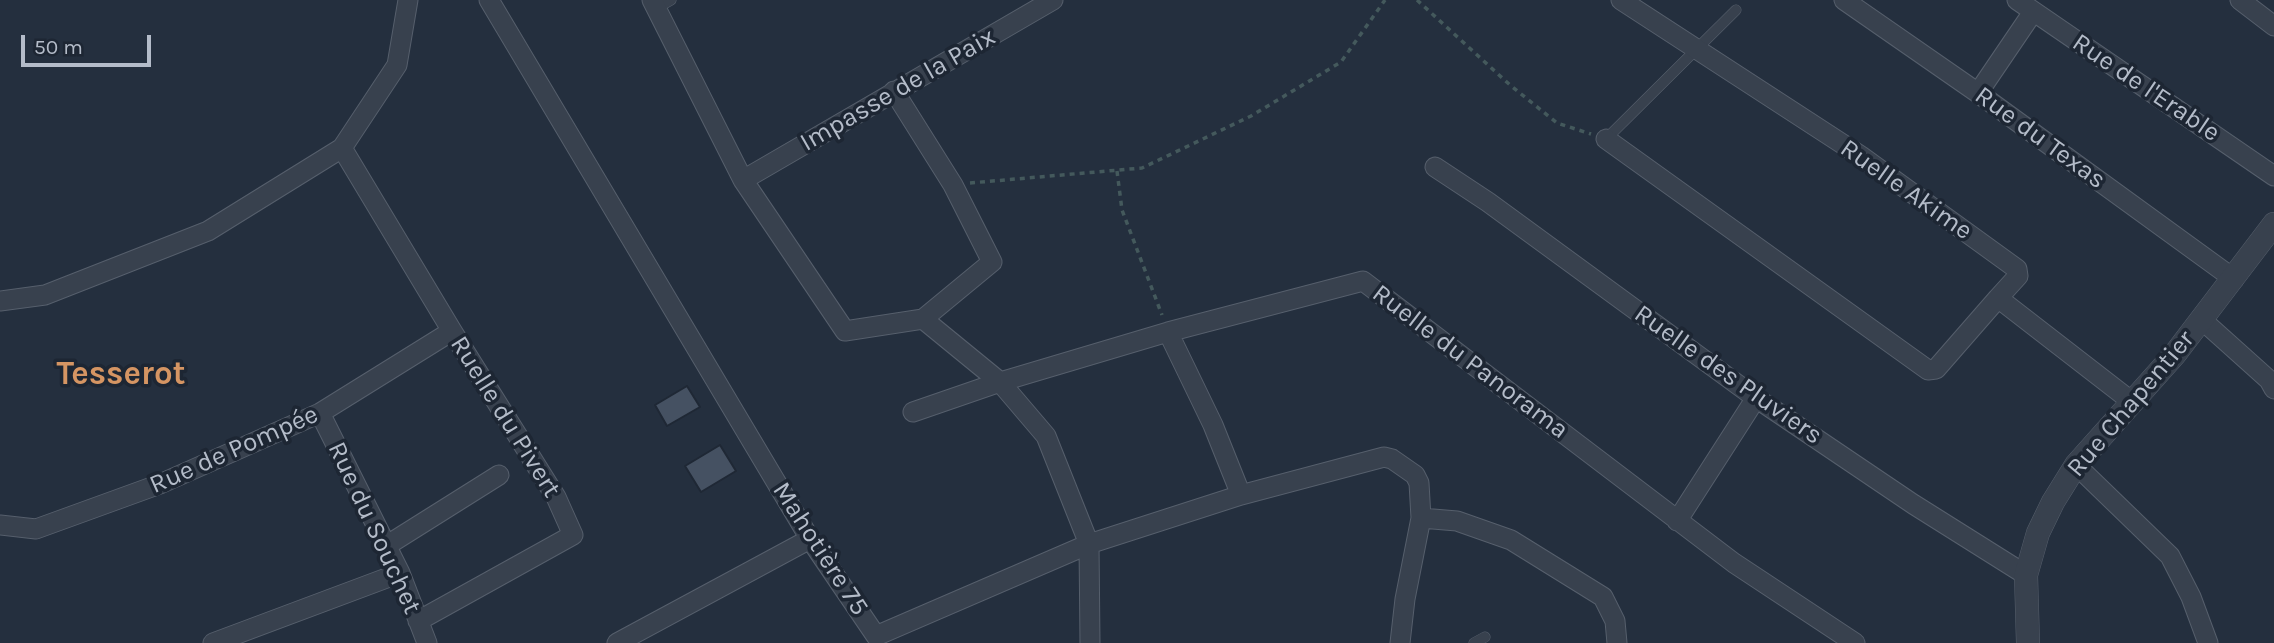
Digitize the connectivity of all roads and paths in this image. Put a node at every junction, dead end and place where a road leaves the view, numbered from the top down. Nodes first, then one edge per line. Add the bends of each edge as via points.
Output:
1 (408, 0) edge
2 (489, 0) edge
3 (1052, 0) edge
4 (1385, 0) edge
5 (1417, 0) edge
6 (1621, 0) edge
7 (1844, 0) edge
8 (2240, 0) edge
9 (660, 3) edge
10 (2025, 6) edge
11 (1736, 10) dead end
12 (2274, 26) edge
13 (1697, 50) junction
14 (894, 91) junction
15 (1978, 93) junction
16 (1606, 139) junction
17 (342, 148) junction
18 (1435, 167) dead end
19 (1117, 170) junction
20 (2274, 176) edge
21 (743, 180) junction
22 (953, 185) junction
23 (2274, 224) edge
24 (2234, 279) junction
25 (1998, 298) junction
26 (0, 301) edge
27 (923, 319) junction
28 (2201, 319) junction
29 (452, 331) junction
30 (1168, 332) junction
31 (1000, 382) junction
32 (2274, 389) edge
33 (1756, 398) junction
34 (2131, 401) junction
35 (913, 412) dead end
36 (320, 413) junction
37 (2076, 465) junction
38 (499, 475) dead end
39 (1241, 495) junction
40 (1421, 518) junction
41 (1677, 520) junction
42 (0, 525) edge
43 (810, 539) junction
44 (1089, 544) junction
45 (386, 546) junction
46 (400, 573) junction
47 (2026, 575) junction
48 (418, 621) junction
49 (1485, 637) dead end
50 (638, 638) edge
51 (876, 639) edge
52 (213, 643) edge
53 (427, 643) edge
54 (617, 643) edge
55 (1090, 643) edge
56 (1401, 643) edge
57 (1474, 643) edge
58 (1617, 643) edge
59 (1855, 643) edge
60 (2028, 643) edge
61 (2208, 643) edge

1 - 17 street via 397,65
2 - 43 street, Mahotière 75
3 - 14 street, Impasse de la Paix
4 - 19 path via 1342,62 1251,116 1142,168
5 - 16 path via 1557,123
6 - 13 street, Ruelle Akime
7 - 15 street, Rue du Texas
8 - 12 street
9 - 21 street
10 - 15 street
10 - 20 street, Rue de l'Erable
11 - 13 lane
13 - 16 lane
13 - 25 street, Ruelle Akime via 1861,156 2017,269 2018,276
14 - 21 street, Impasse de la Paix
14 - 22 street
15 - 24 street, Rue du Texas
16 - 25 street via 1928,370 1936,369
17 - 26 street via 208,231 45,295
17 - 29 street, Ruelle du Pivert
18 - 33 street, Ruelle des Pluviers
19 - 22 path
19 - 30 path via 1122,210
21 - 27 street via 845,331
22 - 27 street via 992,262
23 - 24 street, Rue Chapentier
24 - 28 street, Rue Chapentier
25 - 34 street
27 - 31 street
28 - 32 street
28 - 34 street, Rue Chapentier
29 - 36 street, Rue de Pompée
29 - 48 street, Ruelle du Pivert via 556,497 573,536
30 - 31 street, Ruelle du Panorama
30 - 39 street
30 - 41 street, Ruelle du Panorama via 1363,281
31 - 35 street, Ruelle du Panorama
31 - 44 street via 1046,436
33 - 41 street
33 - 47 street, Ruelle des Pluviers
34 - 37 street, Rue Chapentier
36 - 42 street, Rue de Pompée via 160,484 36,529
36 - 45 street, Rue du Souchet
37 - 47 street, Rue Chapentier via 2038,533
37 - 61 street via 2171,556
38 - 45 street
39 - 40 street, Mahotière 75 via 1384,457 1415,475
39 - 44 street, Mahotière 75
40 - 56 street, Mahotière 75
40 - 58 street via 1457,521 1511,540 1602,597 1615,621
41 - 59 street, Ruelle du Panorama
43 - 50 street
43 - 51 street, Mahotière 75
44 - 51 street, Mahotière 75
44 - 55 street
45 - 46 street, Rue du Souchet
46 - 48 street, Rue du Souchet
46 - 52 street
47 - 60 street, Rue Chapentier
48 - 53 street, Rue du Souchet
49 - 57 lane
50 - 54 street

